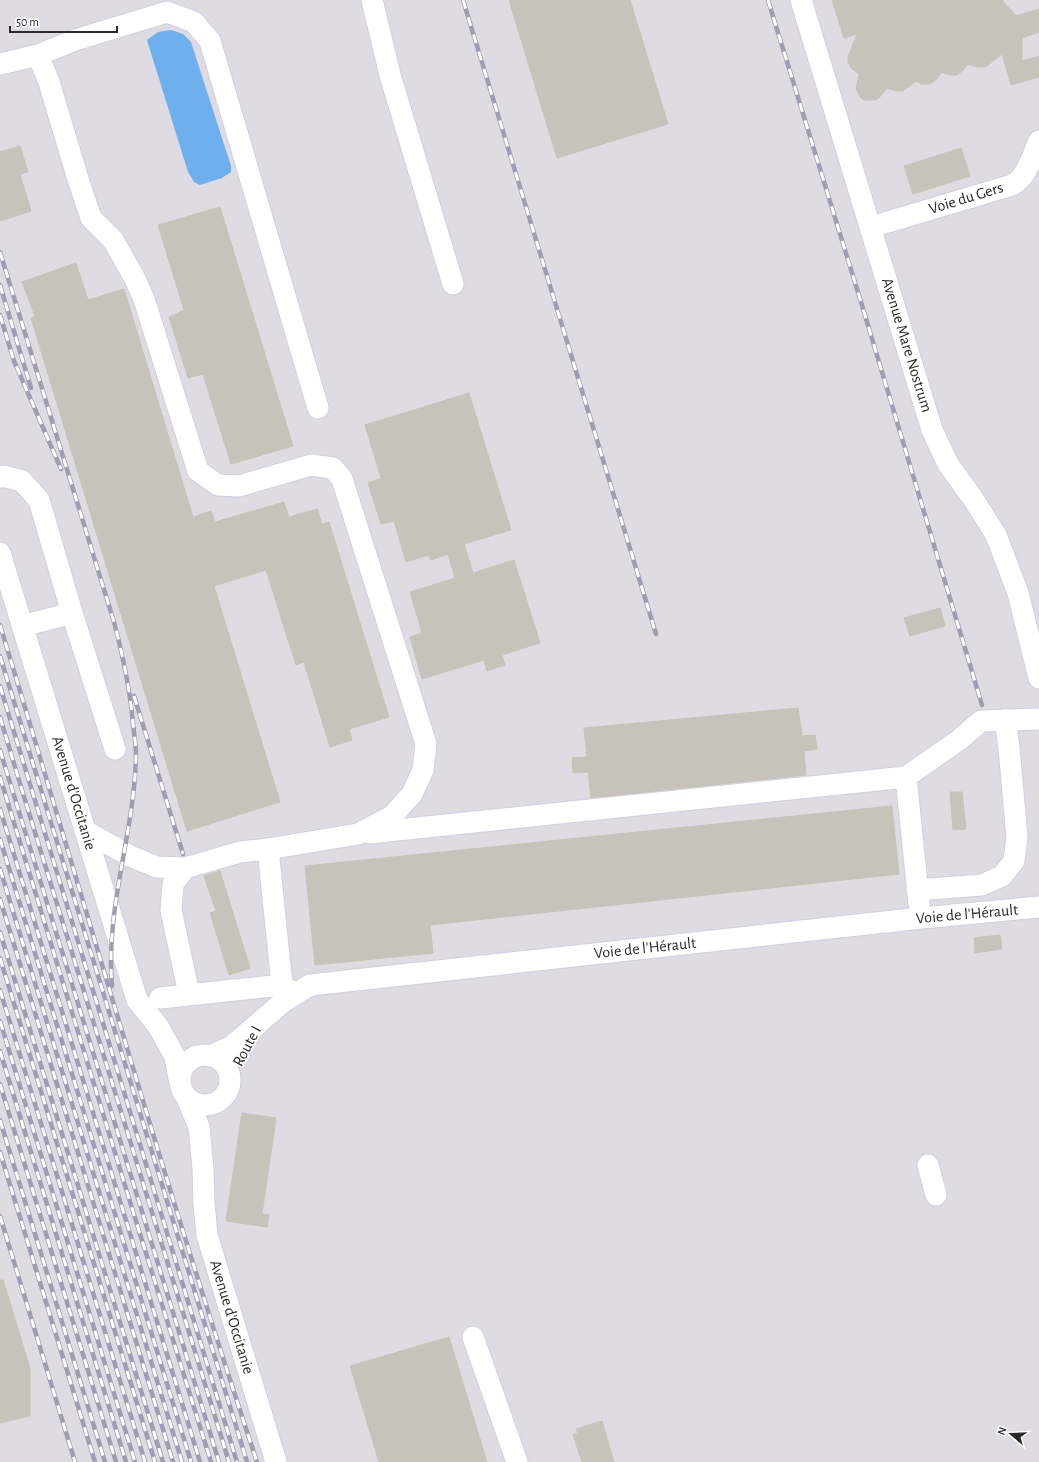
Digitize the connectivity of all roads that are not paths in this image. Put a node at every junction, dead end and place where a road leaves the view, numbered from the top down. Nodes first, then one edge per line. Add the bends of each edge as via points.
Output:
1 (372, 0) edge
2 (801, 0) edge
3 (182, 8) edge
4 (38, 55) junction
5 (0, 64) edge
6 (1039, 142) edge
7 (871, 227) junction
8 (453, 284) dead end
9 (318, 408) dead end
10 (0, 477) edge
11 (0, 553) edge
12 (72, 614) junction
13 (22, 626) junction
14 (1039, 678) edge
15 (1039, 719) edge
16 (1005, 720) junction
17 (115, 749) dead end
18 (906, 777) junction
19 (86, 831) junction
20 (358, 834) junction
21 (268, 849) junction
22 (185, 868) junction
23 (918, 890) junction
24 (1039, 907) edge
25 (922, 918) junction
26 (289, 989) junction
27 (189, 994) junction
28 (160, 998) dead end
29 (262, 1020) junction
30 (158, 1026) junction
31 (208, 1055) junction
32 (179, 1078) junction
33 (225, 1090) junction
34 (187, 1098) junction
35 (928, 1165) dead end
36 (203, 1169) junction
37 (936, 1195) dead end
38 (473, 1337) dead end
39 (276, 1462) edge
40 (517, 1462) edge

1 - 8 street via 390,75
2 - 7 street, Avenue Mare Nostrum
3 - 4 street via 75,40
3 - 9 street via 210,41
4 - 5 street
4 - 20 street via 49,82 91,218 113,240 144,299 198,471 218,486 239,486 311,465 333,468 342,479 426,744 423,770 412,794 392,816
6 - 7 street, Voie du Gers via 1019,181 1012,185
7 - 14 street, Avenue Mare Nostrum via 932,430 948,464 996,535 1018,593
10 - 12 street via 22,481 39,500
11 - 13 street, Avenue d'Occitanie
12 - 13 street
12 - 17 street
13 - 19 street, Avenue d'Occitanie
15 - 16 street
16 - 18 street via 981,720 959,740
16 - 23 street via 1017,837 1014,861 1002,876 982,885
18 - 20 street
18 - 23 street
19 - 22 street via 130,856 157,867
19 - 30 street, Avenue d'Occitanie via 137,1000
20 - 21 street
21 - 22 street via 240,852
21 - 26 street
22 - 27 street via 173,884 171,910
23 - 25 street
24 - 25 street, Voie de l'Hérault
25 - 26 street, Voie de l'Hérault
26 - 27 street
26 - 29 street, Voie de l'Hérault via 283,1002
27 - 28 street
29 - 31 street, Route I via 232,1046
29 - 33 street, Route I via 242,1052
30 - 31 street, Avenue d'Occitanie via 183,1045
30 - 32 street, Avenue d'Occitanie via 175,1057
31 - 32 street via 194,1058 184,1066
31 - 33 street, Avenue d'Occitanie via 220,1061 227,1070
32 - 34 street, Avenue d'Occitanie via 181,1089
33 - 34 street via 210,1105 198,1104
33 - 36 street, Avenue d'Occitanie via 211,1126
34 - 36 street, Avenue d'Occitanie via 199,1127
35 - 37 street
36 - 39 street, Avenue d'Occitanie via 207,1235
38 - 40 street

